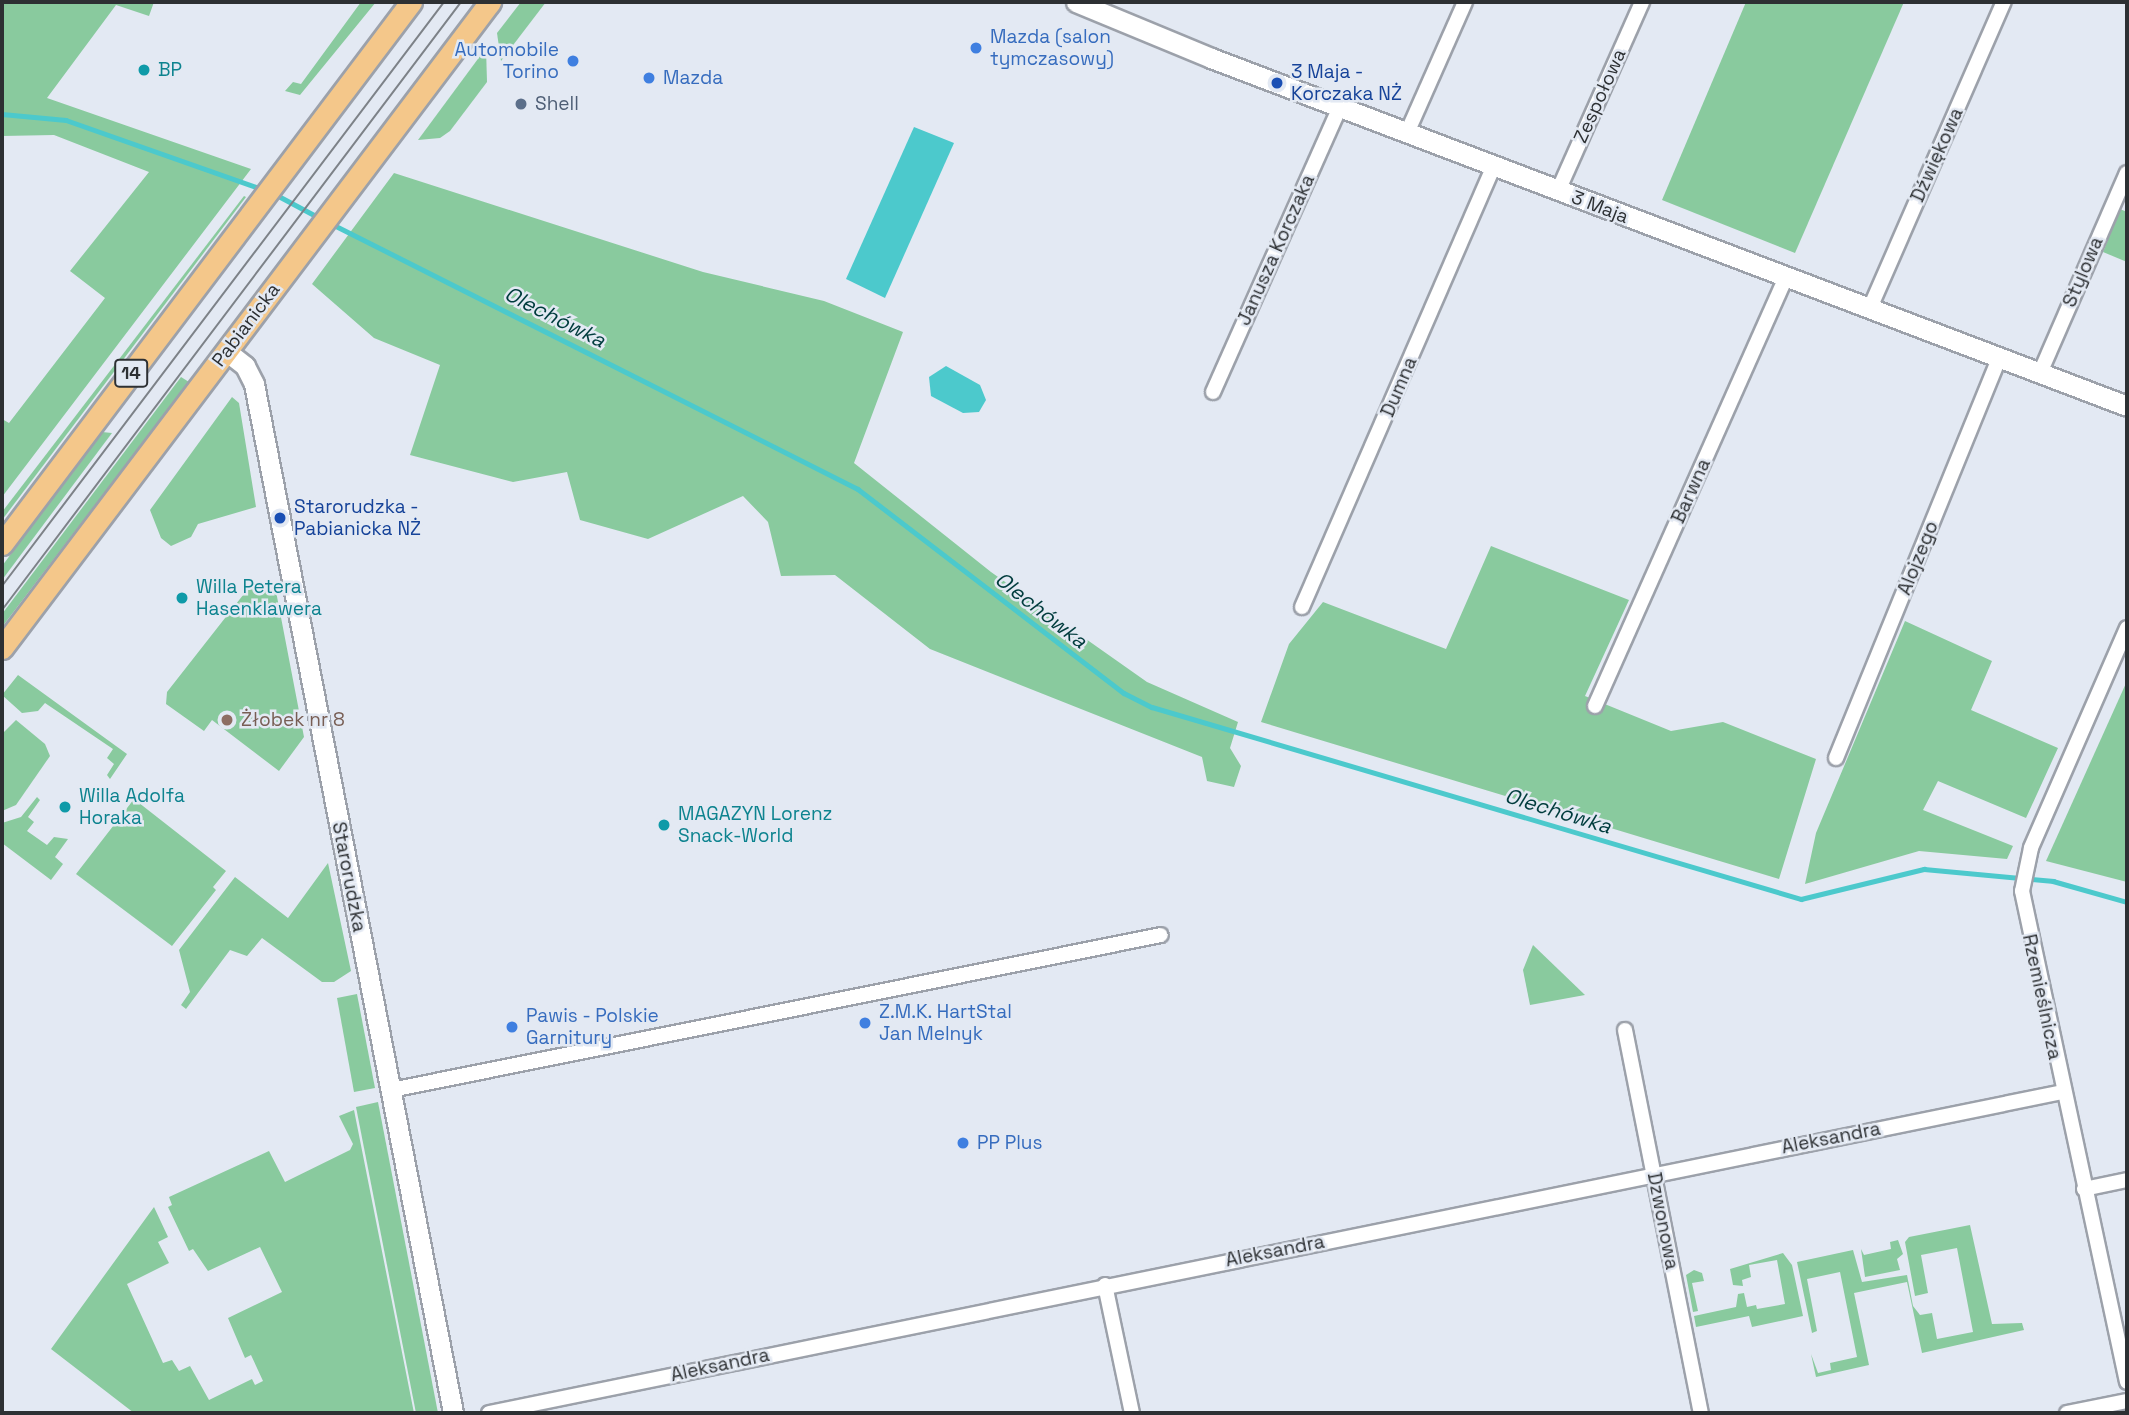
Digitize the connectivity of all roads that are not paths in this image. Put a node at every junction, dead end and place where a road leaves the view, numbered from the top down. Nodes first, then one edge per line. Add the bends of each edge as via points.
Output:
1 (411, 2) edge
2 (490, 2) edge
3 (1076, 2) edge
4 (1465, 2) edge
5 (1642, 2) edge
6 (2004, 2) edge
7 (1340, 107) junction
8 (1408, 133) junction
9 (1494, 166) junction
10 (2127, 173) edge
11 (1558, 191) junction
12 (1786, 276) junction
13 (1870, 308) junction
14 (226, 351) junction
15 (2000, 357) junction
16 (2040, 373) junction
17 (1213, 392) dead end
18 (2127, 406) edge
19 (2, 544) edge
20 (1302, 607) dead end
21 (2127, 628) edge
22 (2, 648) edge
23 (1595, 706) dead end
24 (1836, 758) dead end
25 (1161, 935) dead end
26 (1625, 1030) dead end
27 (391, 1090) junction
28 (2063, 1092) junction
29 (1654, 1174) junction
30 (2127, 1180) edge
31 (2084, 1189) junction
32 (1105, 1285) junction
33 (2127, 1382) edge
34 (2127, 1401) edge
35 (453, 1413) edge
36 (489, 1413) edge
37 (1132, 1413) edge
38 (1701, 1413) edge
39 (2067, 1413) edge

1 - 19 main road, 14
2 - 14 main road, Pabianicka
3 - 7 street, 3 Maja
4 - 8 street
5 - 11 street, Zespołowa
6 - 13 street, Dźwiękowa
7 - 8 street, 3 Maja
7 - 17 street, Janusza Korczaka
8 - 9 street, 3 Maja
9 - 11 street, 3 Maja
9 - 20 street, Dumna
10 - 16 street, Stylowa
11 - 12 street, 3 Maja
12 - 13 street, 3 Maja
12 - 23 street, Barwna
13 - 15 street, 3 Maja
14 - 22 main road, Pabianicka
14 - 27 street, Starorudzka via 245,366 254,384
15 - 16 street, 3 Maja
15 - 24 street, Alojzego
16 - 18 street, 3 Maja
21 - 28 street, Rzemieślnicza via 2025,863 2022,891
25 - 27 street
26 - 29 street, Dzwonowa
27 - 35 street, Starorudzka
28 - 29 street, Aleksandra
28 - 31 street, Rzemieślnicza
29 - 32 street, Aleksandra
29 - 38 street, Dzwonowa
30 - 31 street
31 - 33 street, Rzemieślnicza
32 - 36 street, Aleksandra
32 - 37 street
34 - 39 street

